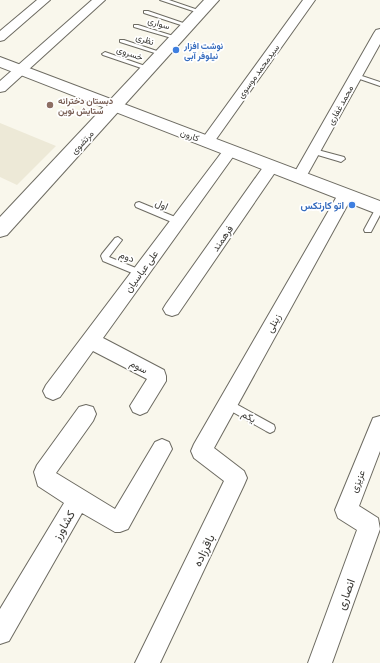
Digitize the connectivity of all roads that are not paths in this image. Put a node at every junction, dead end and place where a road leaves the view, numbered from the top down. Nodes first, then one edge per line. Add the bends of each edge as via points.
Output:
1 (44, 0) edge
2 (99, 0) edge
3 (162, 0) edge
4 (212, 0) edge
5 (309, 0) edge
6 (146, 12) dead end
7 (201, 12) junction
8 (136, 26) dead end
9 (189, 26) junction
10 (380, 33) edge
11 (0, 38) edge
12 (177, 38) junction
13 (122, 41) dead end
14 (105, 54) dead end
15 (163, 54) junction
16 (0, 62) edge
17 (21, 70) junction
18 (149, 70) junction
19 (356, 76) junction
20 (380, 84) edge
21 (0, 88) edge
22 (116, 106) junction
23 (207, 142) junction
24 (230, 151) junction
25 (314, 151) junction
26 (341, 159) dead end
27 (272, 166) junction
28 (300, 177) junction
29 (345, 195) junction
30 (139, 204) dead end
31 (380, 208) edge
32 (177, 221) junction
33 (0, 230) edge
34 (368, 230) dead end
35 (118, 240) dead end
36 (140, 273) junction
37 (172, 309) dead end
38 (91, 341) junction
39 (53, 392) dead end
40 (227, 404) junction
41 (140, 406) dead end
42 (86, 414) dead end
43 (380, 425) edge
44 (270, 428) dead end
45 (162, 449) dead end
46 (201, 451) joint
47 (78, 499) junction
48 (370, 526) joint
49 (0, 632) edge
50 (148, 663) edge
51 (320, 663) edge

1 - 11 street
2 - 17 street
3 - 7 lane
4 - 7 main road, مرتضوی
5 - 23 street, سیدمحمد موسوی
6 - 9 lane
7 - 9 main road, مرتضوی
8 - 12 lane, سواری
9 - 12 main road, مرتضوی
10 - 19 street, محمد غفاری
12 - 15 main road, مرتضوی
13 - 15 lane, نظری
14 - 18 lane, خسروی
15 - 18 main road, مرتضوی
16 - 17 main road, کارون
17 - 21 street
17 - 22 main road, کارون
18 - 22 main road, مرتضوی
19 - 20 lane
19 - 25 street, محمد غفاری
22 - 23 main road, کارون
22 - 33 main road, مرتضوی
23 - 24 main road, کارون
24 - 27 main road, کارون
24 - 32 street, علی عباسیان
25 - 26 lane
25 - 28 street, محمد غفاری
27 - 28 main road, کارون
27 - 37 street, فرهمند
28 - 29 main road, کارون
29 - 31 main road, کارون
29 - 40 street, زینلی
30 - 32 lane, اول
31 - 34 lane
32 - 36 street, علی عباسیان
35 - 36 lane, دوم via 105,256 106,259
36 - 38 street, علی عباسیان
38 - 39 street, علی عباسیان
38 - 41 street, سوم via 157,376
40 - 44 lane, یکم
40 - 46 street, زینلی
42 - 47 street, کشاورز via 44,472 45,479
43 - 48 street, عزیزی via 346,510
45 - 47 street via 120,521 115,521
46 - 50 street, باقرزاده via 238,478
47 - 49 street, کشاورز
48 - 51 street, انصاری

